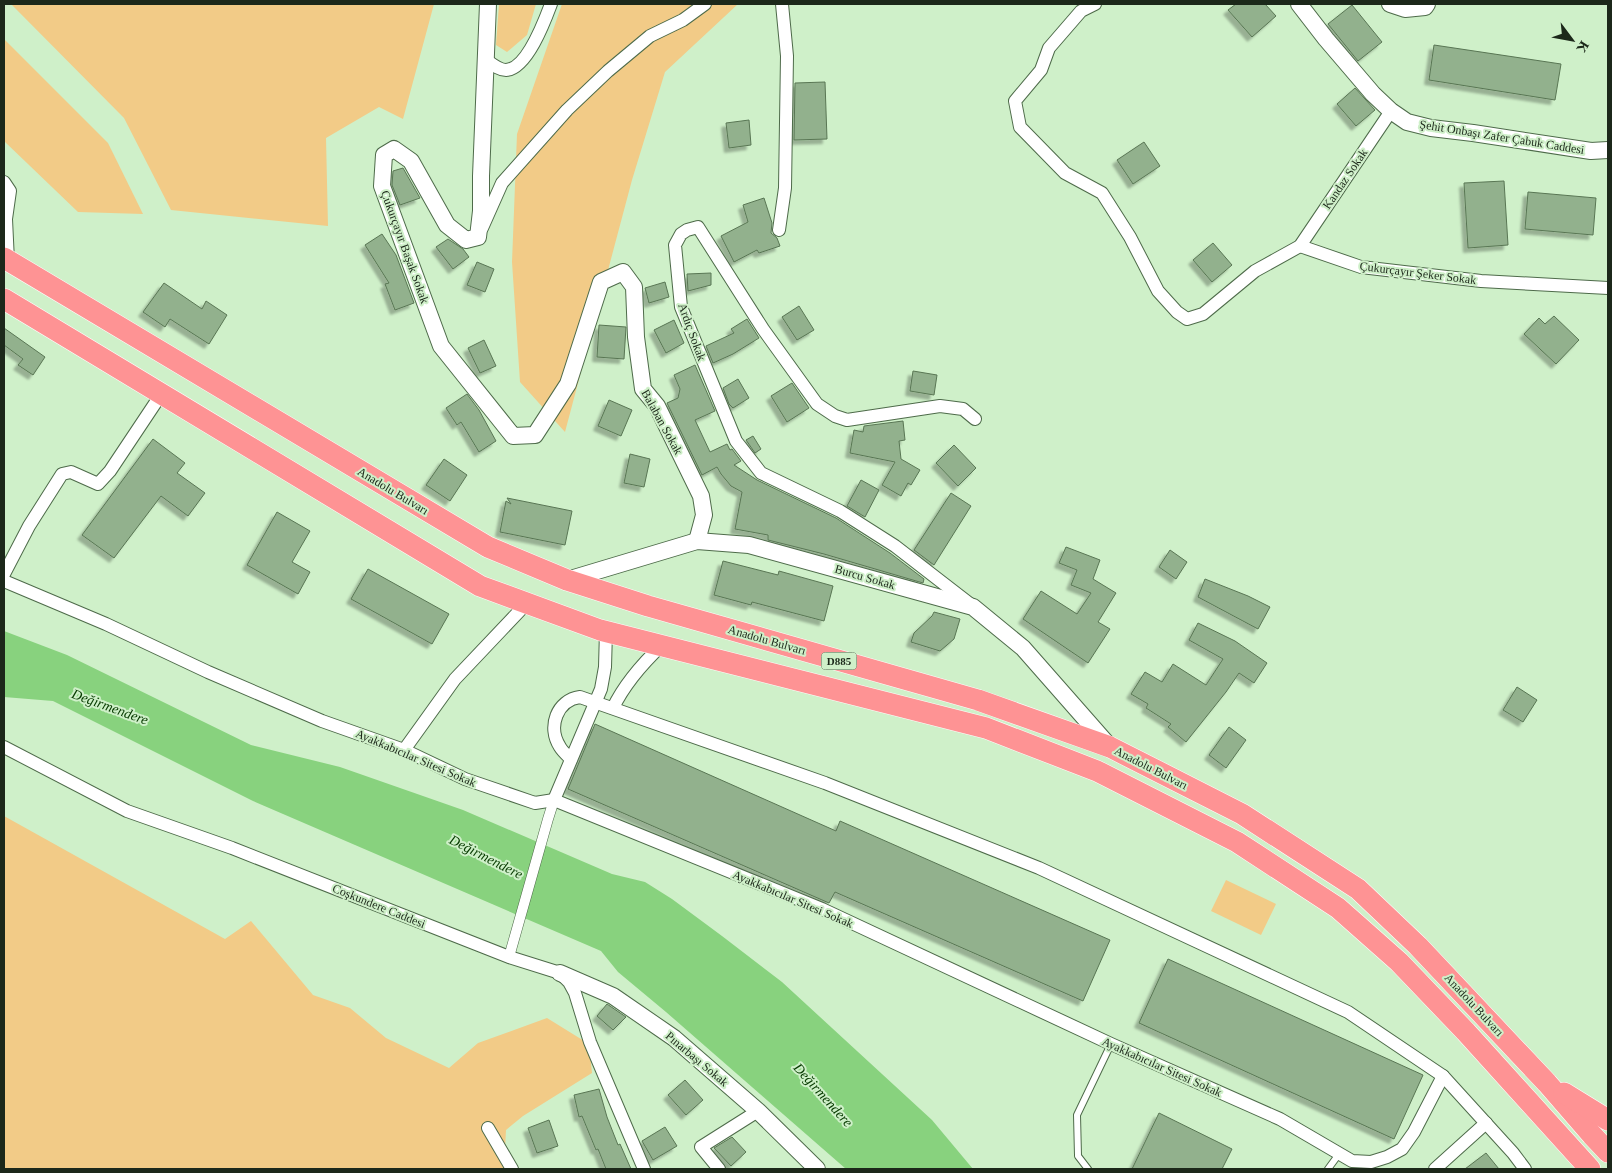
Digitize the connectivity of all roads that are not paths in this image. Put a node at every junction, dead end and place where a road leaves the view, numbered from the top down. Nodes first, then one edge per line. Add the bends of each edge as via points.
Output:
1 (488, 4) edge
2 (551, 4) edge
3 (705, 4) edge
4 (782, 4) edge
5 (1095, 4) edge
6 (1299, 4) edge
7 (1390, 4) edge
8 (1427, 4) edge
9 (486, 58) junction
10 (1391, 111) junction
11 (1608, 150) edge
12 (4, 182) edge
13 (779, 230) dead end
14 (478, 237) junction
15 (1300, 246) junction
16 (6, 259) edge
17 (623, 272) joint
18 (1608, 288) edge
19 (4, 298) edge
20 (162, 393) junction
21 (975, 419) dead end
22 (697, 541) junction
23 (4, 574) edge
24 (567, 580) junction
25 (4, 582) edge
26 (527, 604) junction
27 (974, 608) junction
28 (606, 631) junction
29 (662, 645) junction
30 (595, 702) junction
31 (613, 708) junction
32 (1110, 746) junction
33 (4, 747) edge
34 (404, 750) junction
35 (571, 759) junction
36 (554, 800) junction
37 (510, 952) junction
38 (560, 973) junction
39 (1111, 1044) junction
40 (1443, 1076) junction
41 (1547, 1083) junction
42 (758, 1111) junction
43 (1608, 1120) edge
44 (1486, 1123) junction
45 (488, 1128) dead end
46 (1608, 1152) edge
47 (1339, 1154) junction
48 (814, 1168) edge
49 (512, 1169) edge
50 (644, 1169) edge
51 (719, 1169) edge
52 (1088, 1169) edge
53 (1328, 1169) edge
54 (1435, 1169) edge
55 (1526, 1169) edge
56 (1590, 1169) edge

1 - 9 street
2 - 9 street via 542,30 516,65 507,70 497,68
3 - 14 street via 683,20 650,36 567,110 502,182
4 - 13 street via 786,65 785,188
5 - 15 street via 1081,11 1049,48 1041,70 1016,102 1020,127 1065,173 1102,194 1130,237 1158,291 1187,319 1204,314 1255,271
6 - 10 street, Şehit Onbaşı Zafer Çabuk Caddesi via 1373,94
7 - 8 street via 1405,9
9 - 14 street
10 - 11 street, Şehit Onbaşı Zafer Çabuk Caddesi via 1407,122 1431,128
10 - 15 street, Kandaz Sokak
12 - 16 street via 10,191
14 - 17 street, Çukurçayır Başak Sokak via 466,240 447,225 412,161 394,149 384,155 382,186 441,346 513,436 535,435 568,384 601,282
15 - 18 street, Çukurçayır Şeker Sokak via 1361,267 1481,281
16 - 24 highway, Anadolu Bulvarı / D885 via 488,547
17 - 22 street, Balaban Sokak via 634,287 643,389 657,406 701,496 704,515
19 - 20 highway, Anadolu Bulvarı / D885
20 - 23 street via 98,484 71,472 62,474
20 - 26 highway, Anadolu Bulvarı / D885 via 480,586
21 - 27 street, Ardıç Sokak via 963,409 940,406 848,420 835,416 817,404 698,227 681,234 675,245 675,255 681,307 736,442 760,473 840,511 895,546
22 - 24 street, Burcu Sokak
22 - 27 street, Burcu Sokak via 749,545
24 - 32 highway, Anadolu Bulvarı / D885 via 978,700
25 - 34 street, Ayakkabıcılar Sitesi Sokak via 322,721
26 - 28 highway, Anadolu Bulvarı / D885
26 - 34 street via 455,680
27 - 32 street, Burcu Sokak via 1023,648
28 - 29 highway, Anadolu Bulvarı / D885
28 - 30 street via 605,667
29 - 31 street via 631,677
29 - 56 highway, Anadolu Bulvarı / D885 via 986,728 1097,771 1237,842 1338,908 1399,962
30 - 31 street
30 - 35 street
30 - 35 street via 580,696 570,698 554,723 560,747
31 - 40 street via 825,783 1039,868 1348,1012
32 - 41 highway, Anadolu Bulvarı / D885 via 1242,814 1358,889 1418,946
33 - 37 street, Coşkundere Caddesi via 127,811
34 - 36 street, Ayakkabıcılar Sitesi Sokak via 465,780 535,803
35 - 36 street
36 - 37 street
36 - 39 street, Ayakkabıcılar Sitesi Sokak via 822,910
37 - 38 street, Coşkundere Caddesi
38 - 42 street, Pınarbaşı Sokak via 613,996 674,1038
38 - 50 street via 575,993 590,1042
39 - 47 street, Ayakkabıcılar Sitesi Sokak via 1280,1119
39 - 52 lane via 1077,1115 1078,1156
40 - 44 street
40 - 47 street, Ayakkabıcılar Sitesi Sokak via 1402,1149 1371,1162 1352,1161
41 - 43 highway
41 - 46 highway, Anadolu Bulvarı / D885
42 - 48 street, Pınarbaşı Sokak
42 - 51 street via 701,1147
44 - 54 street
44 - 55 street
45 - 49 street
47 - 53 lane

